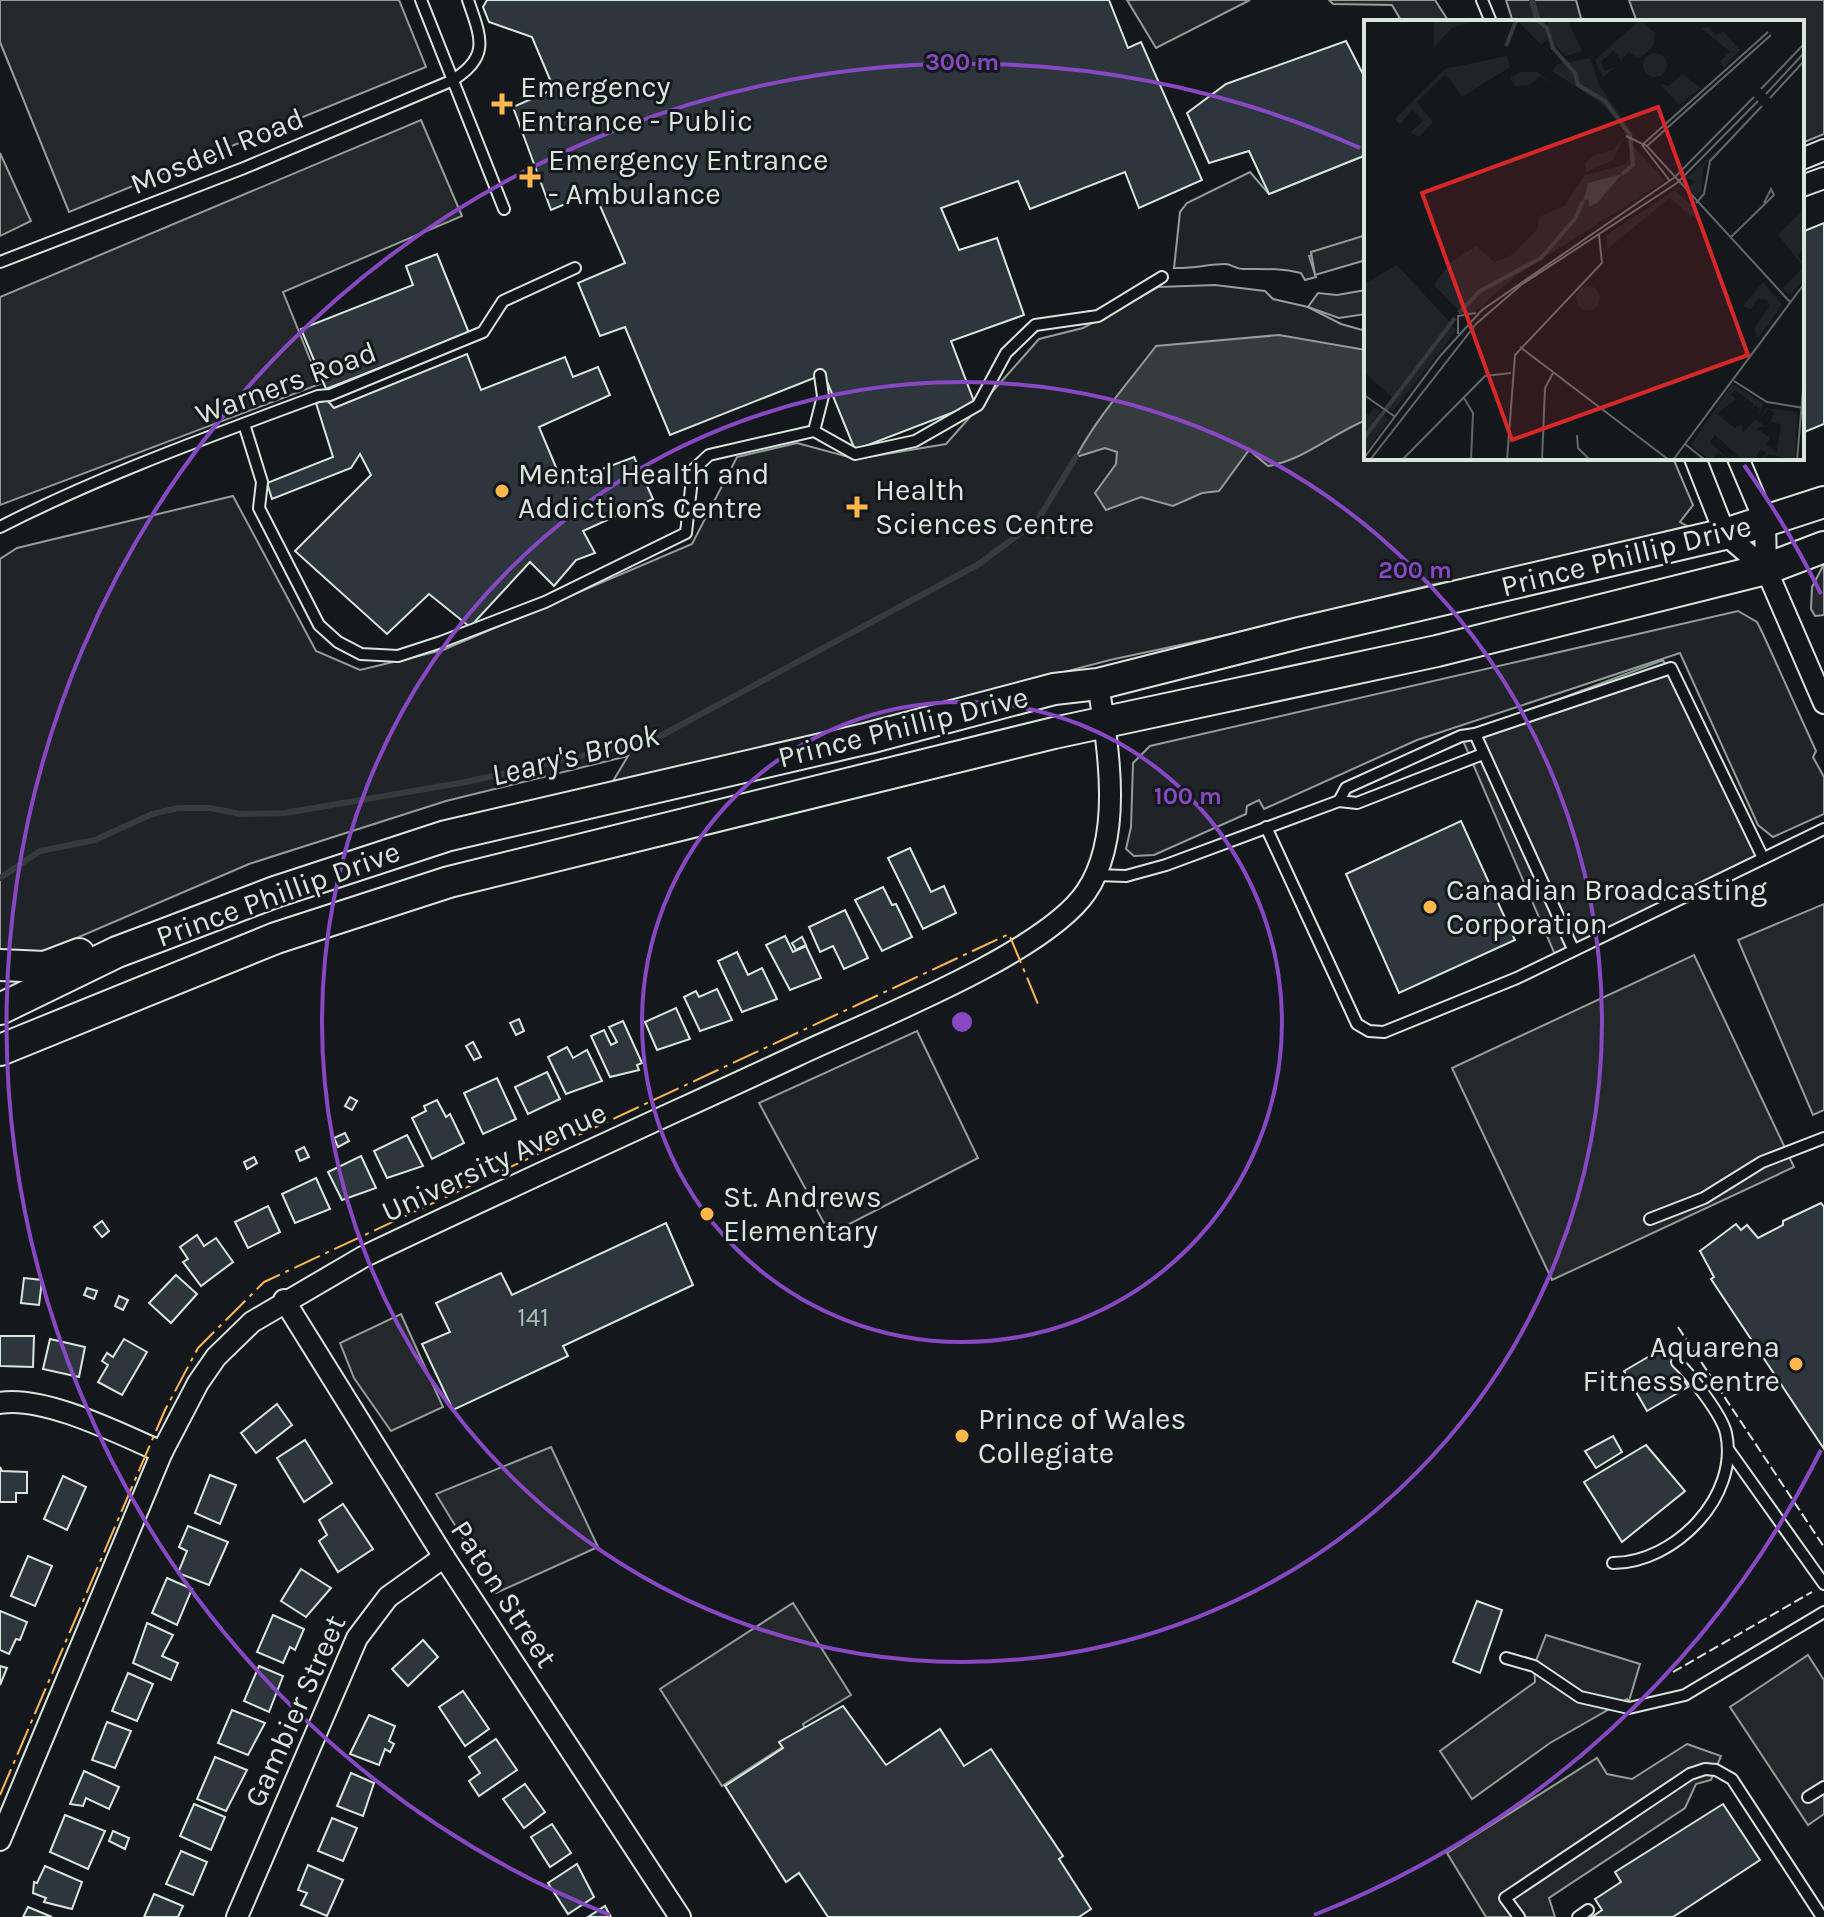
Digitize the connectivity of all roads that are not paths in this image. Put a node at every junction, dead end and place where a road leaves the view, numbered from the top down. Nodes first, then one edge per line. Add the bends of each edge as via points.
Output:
1 (421, 0) edge
2 (468, 0) edge
3 (1482, 0) edge
4 (1490, 20) edge
5 (451, 81) junction
6 (1824, 150) edge
7 (1804, 158) edge
8 (1824, 178) edge
9 (1804, 185) edge
10 (504, 209) dead end
11 (0, 262) edge
12 (575, 268) dead end
13 (1162, 277) dead end
14 (820, 375) dead end
15 (244, 424) junction
16 (814, 431) junction
17 (1696, 460) edge
18 (1739, 460) edge
19 (1824, 502) edge
20 (1765, 522) junction
21 (0, 527) edge
22 (1725, 534) junction
23 (1824, 547) edge
24 (1766, 569) junction
25 (1098, 684) junction
26 (1824, 703) edge
27 (1103, 722) junction
28 (1475, 734) junction
29 (1483, 754) junction
30 (1339, 801) junction
31 (1266, 827) junction
32 (1824, 829) edge
33 (1763, 858) junction
34 (1096, 875) junction
35 (1573, 949) junction
36 (117, 952) junction
37 (0, 965) edge
38 (0, 1009) edge
39 (0, 1050) edge
40 (1824, 1138) edge
41 (1650, 1219) dead end
42 (284, 1300) junction
43 (1677, 1362) dead end
44 (0, 1403) edge
45 (1728, 1449) junction
46 (162, 1452) junction
47 (444, 1557) junction
48 (1613, 1563) dead end
49 (1824, 1584) edge
50 (1824, 1612) edge
51 (1506, 1658) dead end
52 (1824, 1787) edge
53 (1808, 1797) dead end
54 (0, 1840) edge
55 (237, 1917) edge
56 (680, 1917) edge
57 (1519, 1917) edge
58 (1822, 1917) edge

1 - 5 lane
2 - 5 lane via 481,38 478,54 472,69
3 - 4 lane
5 - 10 lane
5 - 11 lane, Mosdell Road
6 - 7 street
8 - 9 street
12 - 15 lane, Warners Road via 503,301 483,332
13 - 16 lane via 1098,316 1035,325 1006,353 978,405 915,441 855,454
14 - 16 lane via 823,396
15 - 16 lane via 262,482 259,508 319,625 361,654 398,656 545,602 686,533 693,470 709,455
15 - 21 lane, Warners Road
17 - 22 street
18 - 20 street
19 - 20 main road, Prince Phillip Drive
20 - 22 main road, Prince Phillip Drive
20 - 24 street
22 - 24 street
22 - 25 main road, Prince Phillip Drive
23 - 24 main road, Prince Phillip Drive
24 - 26 street
24 - 27 main road, Prince Phillip Drive via 1437,651
25 - 27 street, University Avenue
25 - 36 main road, Prince Phillip Drive via 1054,689 869,738 446,836 275,892
27 - 34 street, University Avenue via 1108,807
27 - 39 main road, Prince Phillip Drive via 449,882 276,938
28 - 29 lane
28 - 30 lane via 1346,788
28 - 33 lane via 1671,668
29 - 30 lane via 1357,803
29 - 35 lane
30 - 31 lane
31 - 34 lane via 1166,865 1126,876
31 - 35 lane via 1357,1024 1369,1031 1399,1027
32 - 33 lane
33 - 35 lane
34 - 42 street, University Avenue via 1055,927 1014,951 402,1238
36 - 37 main road via 84,953 37,968
36 - 38 main road, Prince Phillip Drive
40 - 41 lane via 1762,1162 1704,1198
42 - 46 street, University Avenue via 216,1357
42 - 47 street, Paton Street
43 - 45 lane via 1726,1430
44 - 46 street via 67,1415
45 - 48 lane via 1724,1478 1699,1521 1642,1559
45 - 49 lane
46 - 54 street, University Avenue
47 - 55 street, Gambier Street via 388,1597 357,1638
47 - 56 street, Paton Street
50 - 51 lane via 1685,1695 1629,1708 1580,1697 1534,1666
52 - 53 lane
57 - 58 lane via 1505,1898 1637,1808 1705,1769 1732,1779

